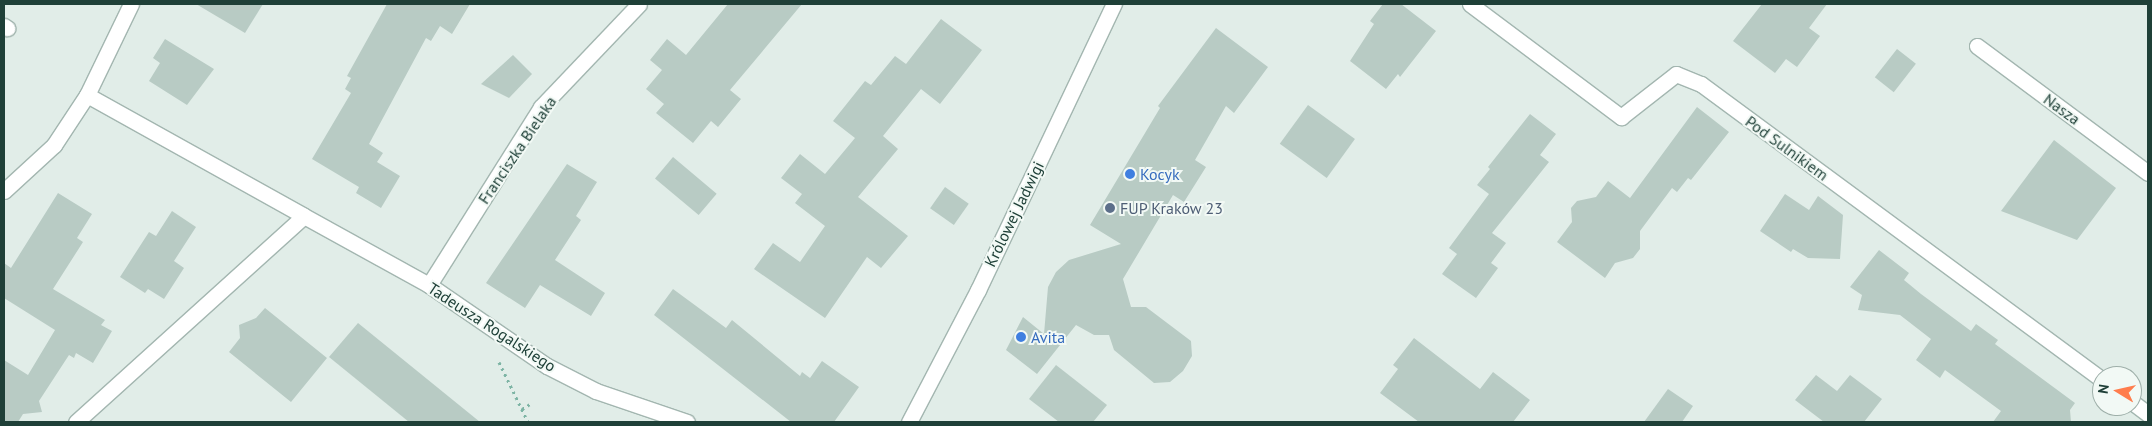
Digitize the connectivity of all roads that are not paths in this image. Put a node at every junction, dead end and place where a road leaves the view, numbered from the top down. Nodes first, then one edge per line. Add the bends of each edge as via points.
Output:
1 (131, 4) edge
2 (639, 4) edge
3 (1114, 4) edge
4 (1470, 4) edge
5 (1976, 46) dead end
6 (87, 95) junction
7 (2148, 173) edge
8 (4, 191) edge
9 (304, 216) junction
10 (429, 285) junction
11 (2092, 373) edge
12 (76, 422) edge
13 (687, 422) edge
14 (909, 422) edge

1 - 6 street
2 - 10 street, Franciszka Bielaka via 542,107
3 - 14 street, Królowej Jadwigi via 978,290
4 - 11 street, Pod Sulnikiem via 1622,117 1676,74 1701,84
5 - 7 street, Nasza
6 - 8 street via 54,145
6 - 9 street, Tadeusza Rogalskiego
9 - 10 street, Tadeusza Rogalskiego
9 - 12 street
10 - 13 street, Tadeusza Rogalskiego via 547,366 596,391

